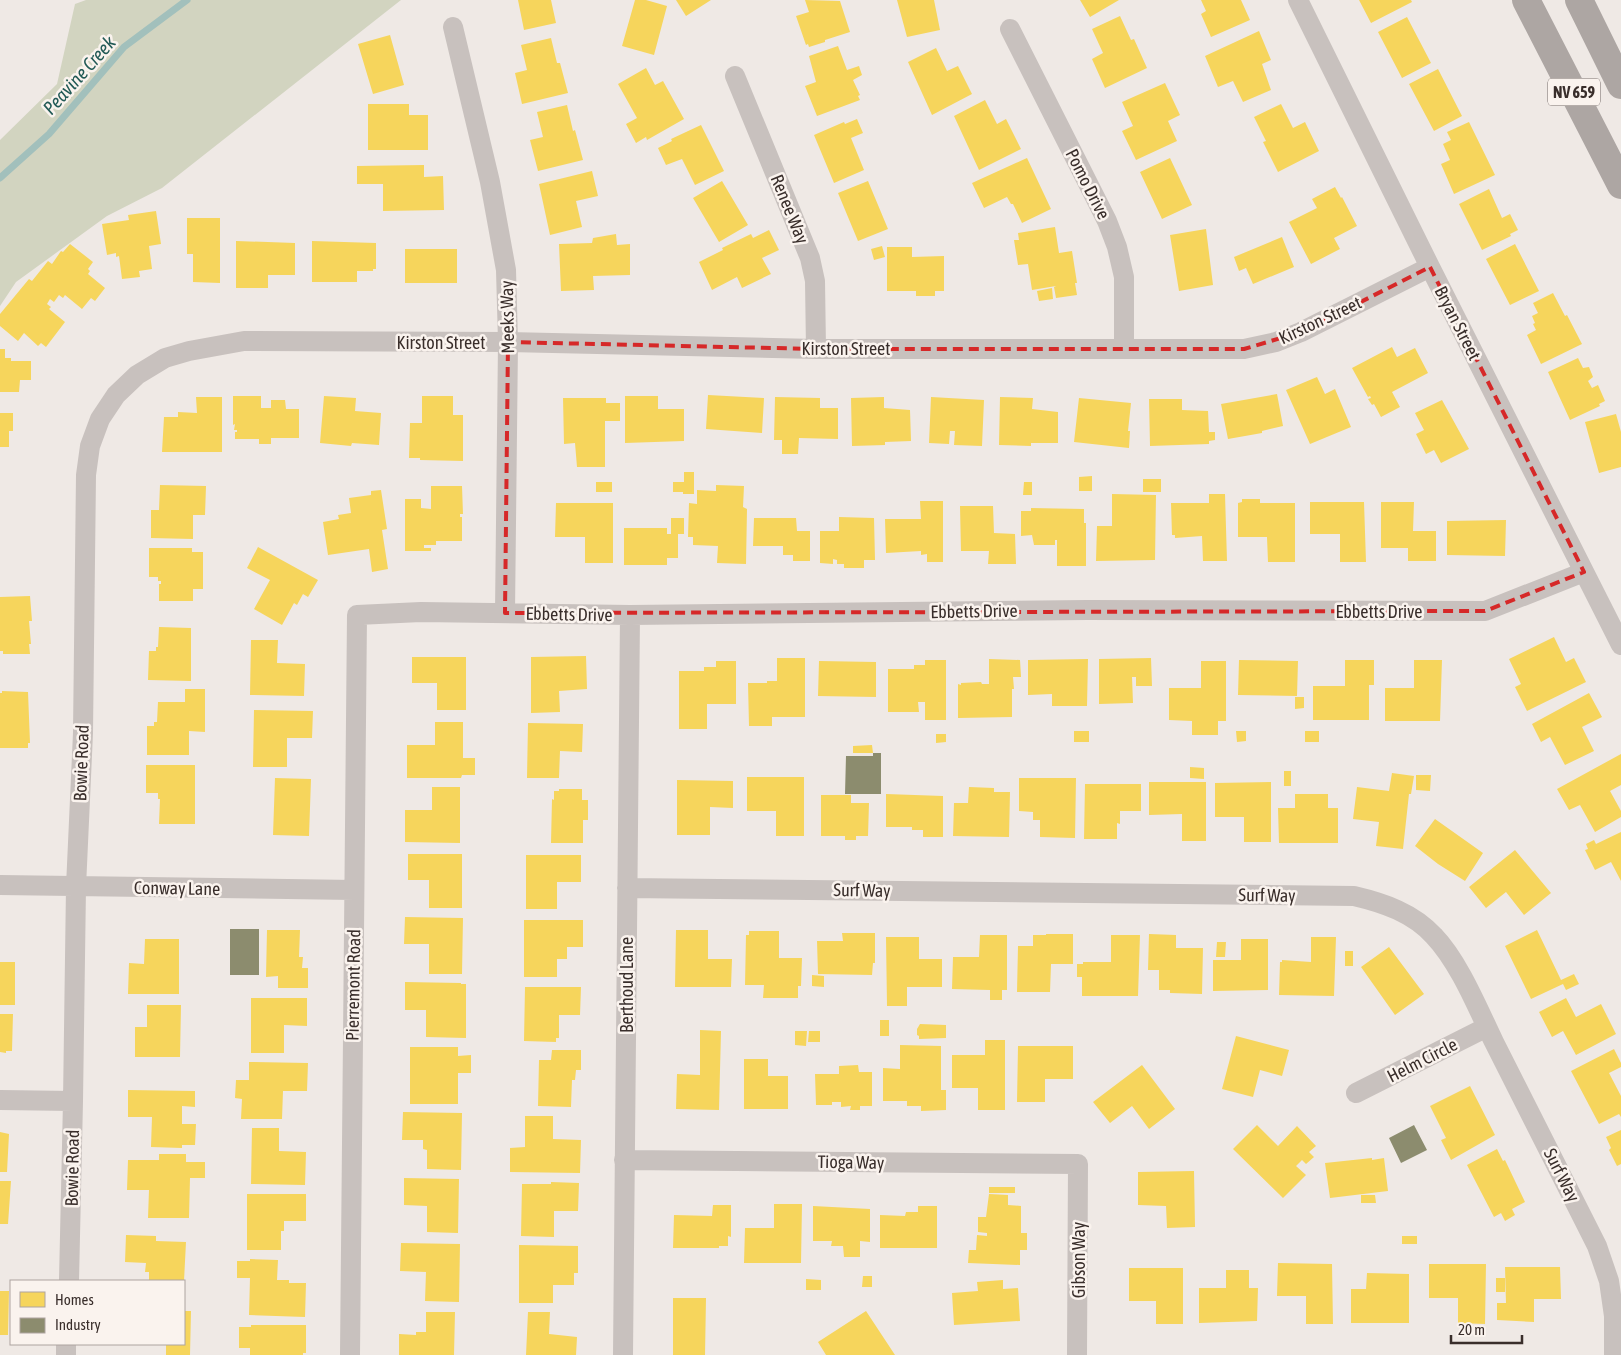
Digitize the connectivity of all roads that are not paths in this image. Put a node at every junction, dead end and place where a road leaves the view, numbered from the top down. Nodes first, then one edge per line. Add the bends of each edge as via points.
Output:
1 (1298, 0) edge
2 (1526, 0) edge
3 (1579, 0) edge
4 (453, 27) dead end
5 (1010, 29) dead end
6 (735, 76) dead end
7 (1621, 85) edge
8 (1621, 185) edge
9 (1430, 267) junction
10 (244, 341) joint
11 (508, 342) junction
12 (816, 349) junction
13 (1124, 349) junction
14 (1584, 572) junction
15 (505, 613) junction
16 (357, 615) joint
17 (630, 615) junction
18 (1621, 645) edge
19 (0, 885) edge
20 (76, 887) junction
21 (627, 888) junction
22 (354, 890) junction
23 (1487, 1027) junction
24 (1356, 1093) dead end
25 (0, 1100) edge
26 (73, 1101) junction
27 (624, 1160) junction
28 (1078, 1164) joint
29 (69, 1280) edge
30 (350, 1355) edge
31 (623, 1355) edge
32 (1078, 1355) edge
33 (1614, 1355) edge

1 - 9 street, Bryan Street
2 - 8 main road, NV 659
3 - 7 main road, NV 659
4 - 11 street, Meeks Way via 490,182 506,270
5 - 13 street, Pomo Drive via 1107,220 1117,247 1124,277
6 - 12 street, Renee Way via 810,258 815,281
9 - 13 street, Kirston Street via 1276,342 1244,349
9 - 14 street, Bryan Street
10 - 11 street, Kirston Street
10 - 20 street, Bowie Road via 165,358 137,375 116,395 100,420 90,446 86,475 83,734
11 - 12 street, Kirston Street
11 - 15 street, Meeks Way
12 - 13 street, Kirston Street
14 - 17 street, Ebbetts Drive via 1485,611 1087,610
14 - 18 street, Bryan Street
15 - 16 street, Ebbetts Drive
15 - 17 street, Ebbetts Drive
16 - 22 street, Pierremont Road
17 - 21 street, Berthoud Lane
19 - 20 street, Conway Lane
20 - 22 street, Conway Lane
20 - 26 street, Bowie Road
21 - 23 street, Surf Way via 1354,896 1382,902 1410,916 1434,935 1450,956
21 - 27 street, Berthoud Lane
22 - 30 street, Pierremont Road
23 - 24 street, Helm Circle
23 - 33 street, Surf Way via 1597,1246 1612,1298
25 - 26 street
26 - 29 street, Bowie Road
27 - 28 street, Tioga Way
27 - 31 street, Berthoud Lane
28 - 32 street, Gibson Way

